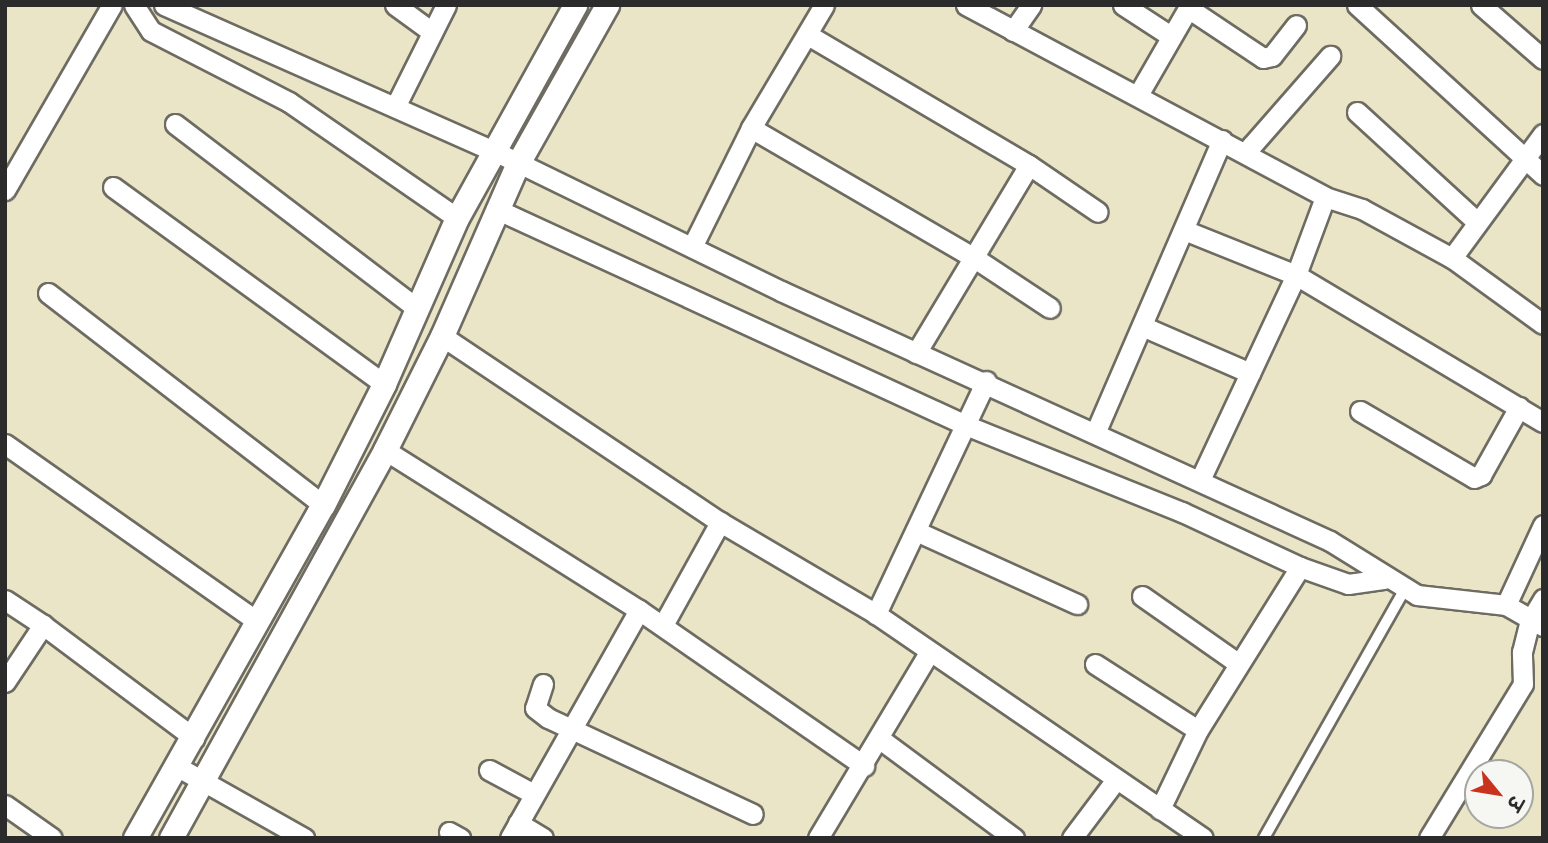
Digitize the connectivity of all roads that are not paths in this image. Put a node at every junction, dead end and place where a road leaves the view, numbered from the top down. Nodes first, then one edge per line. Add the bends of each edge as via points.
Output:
1 (112, 5) edge
2 (134, 5) edge
3 (395, 5) edge
4 (446, 5) edge
5 (575, 5) edge
6 (607, 5) edge
7 (824, 5) edge
8 (966, 5) edge
9 (1031, 5) edge
10 (1123, 5) edge
11 (1357, 5) edge
12 (1481, 5) edge
13 (166, 6) edge
14 (1189, 6) edge
15 (1296, 25) dead end
16 (1013, 31) junction
17 (432, 32) junction
18 (808, 35) junction
19 (1169, 35) junction
20 (1330, 56) dead end
21 (1543, 59) edge
22 (1138, 95) junction
23 (395, 107) junction
24 (1357, 112) dead end
25 (175, 124) dead end
26 (751, 128) junction
27 (1543, 134) edge
28 (1222, 140) junction
29 (494, 151) junction
30 (1246, 152) junction
31 (1523, 157) junction
32 (517, 165) junction
33 (1029, 165) junction
34 (1543, 174) edge
35 (113, 187) dead end
36 (5, 190) edge
37 (1325, 197) junction
38 (496, 209) junction
39 (1098, 212) dead end
40 (457, 218) junction
41 (1477, 222) junction
42 (1184, 230) junction
43 (692, 247) junction
44 (973, 257) junction
45 (1452, 258) junction
46 (1296, 275) junction
47 (48, 293) dead end
48 (1050, 308) dead end
49 (418, 309) junction
50 (1543, 324) edge
51 (1142, 326) junction
52 (442, 336) junction
53 (916, 353) junction
54 (1250, 373) junction
55 (986, 381) junction
56 (384, 384) junction
57 (1519, 407) junction
58 (1360, 411) dead end
59 (1543, 422) edge
60 (968, 426) junction
61 (1096, 431) junction
62 (5, 444) edge
63 (385, 450) junction
64 (1200, 480) junction
65 (323, 505) junction
66 (720, 522) junction
67 (1543, 525) edge
68 (916, 530) junction
69 (1300, 567) junction
70 (1385, 579) junction
71 (1405, 589) junction
72 (1142, 596) dead end
73 (1543, 599) edge
74 (5, 600) edge
75 (1077, 604) dead end
76 (1506, 605) junction
77 (639, 610) junction
78 (876, 614) junction
79 (258, 622) junction
80 (1537, 623) edge
81 (43, 625) junction
82 (663, 625) junction
83 (928, 654) junction
84 (1095, 664) dead end
85 (1239, 664) junction
86 (5, 681) edge
87 (543, 684) dead end
88 (570, 729) junction
89 (1198, 730) junction
90 (194, 738) junction
91 (880, 739) junction
92 (864, 766) junction
93 (178, 767) junction
94 (489, 770) dead end
95 (200, 779) junction
96 (1115, 781) junction
97 (534, 794) junction
98 (5, 805) edge
99 (1160, 809) junction
100 (753, 814) dead end
101 (514, 830) edge
102 (52, 838) edge
103 (135, 838) edge
104 (171, 838) edge
105 (304, 838) edge
106 (543, 838) edge
107 (818, 838) edge
108 (1014, 838) edge
109 (1072, 838) edge
110 (1203, 838) edge
111 (1264, 838) edge
112 (1429, 838) edge

1 - 36 street
2 - 40 street via 150,31 289,102
3 - 17 street
4 - 17 street
5 - 29 street
6 - 32 street
7 - 18 street
8 - 16 street
9 - 16 street
10 - 19 street
11 - 31 street
12 - 21 street
13 - 23 street
14 - 15 street via 1263,58 1272,56
14 - 19 street
16 - 22 street
17 - 23 street
18 - 26 street
18 - 33 street
19 - 22 street
20 - 30 street
22 - 28 street
23 - 29 street
24 - 41 street
25 - 49 street
26 - 43 street
26 - 44 street
27 - 31 street
28 - 30 street
28 - 42 street
29 - 32 street
29 - 40 street
30 - 37 street
31 - 34 street
31 - 41 street
32 - 38 street
32 - 43 street
33 - 39 street
33 - 44 street
35 - 56 street
37 - 45 street via 1362,209
37 - 46 street
38 - 52 street
38 - 60 street
40 - 49 street
41 - 45 street
42 - 46 street
42 - 51 street
43 - 53 street
44 - 48 street
44 - 53 street
45 - 50 street
46 - 54 street
46 - 57 street
47 - 65 street
49 - 56 street
51 - 54 street
51 - 61 street
52 - 63 street
52 - 66 street
53 - 55 street
54 - 64 street
55 - 60 street
55 - 61 street
56 - 65 street
57 - 58 street via 1481,475 1474,478
57 - 59 street
60 - 68 street
60 - 69 street via 1182,512
61 - 64 street
62 - 79 street
63 - 77 street
63 - 95 street
64 - 70 street via 1331,541
65 - 79 street
66 - 78 street
66 - 82 street
67 - 76 street
68 - 75 street
68 - 78 street
69 - 70 street via 1348,584
69 - 85 street
70 - 71 street
71 - 76 street via 1417,595
71 - 111 lane
72 - 85 street
73 - 80 street
74 - 81 street
76 - 80 street
77 - 82 street
77 - 88 street
78 - 83 street
79 - 90 street
80 - 112 street via 1522,652 1523,684
81 - 86 street
81 - 90 street
82 - 92 street
83 - 91 street
83 - 96 street
84 - 89 street
85 - 89 street
87 - 88 street via 536,708
88 - 97 street
88 - 100 street
89 - 99 street
90 - 93 street
91 - 92 street
91 - 108 street
92 - 107 street
93 - 95 street
93 - 103 street
94 - 97 street
95 - 104 street
95 - 105 street
96 - 99 street
96 - 109 street
97 - 101 street
98 - 102 street
99 - 110 street
101 - 106 street

